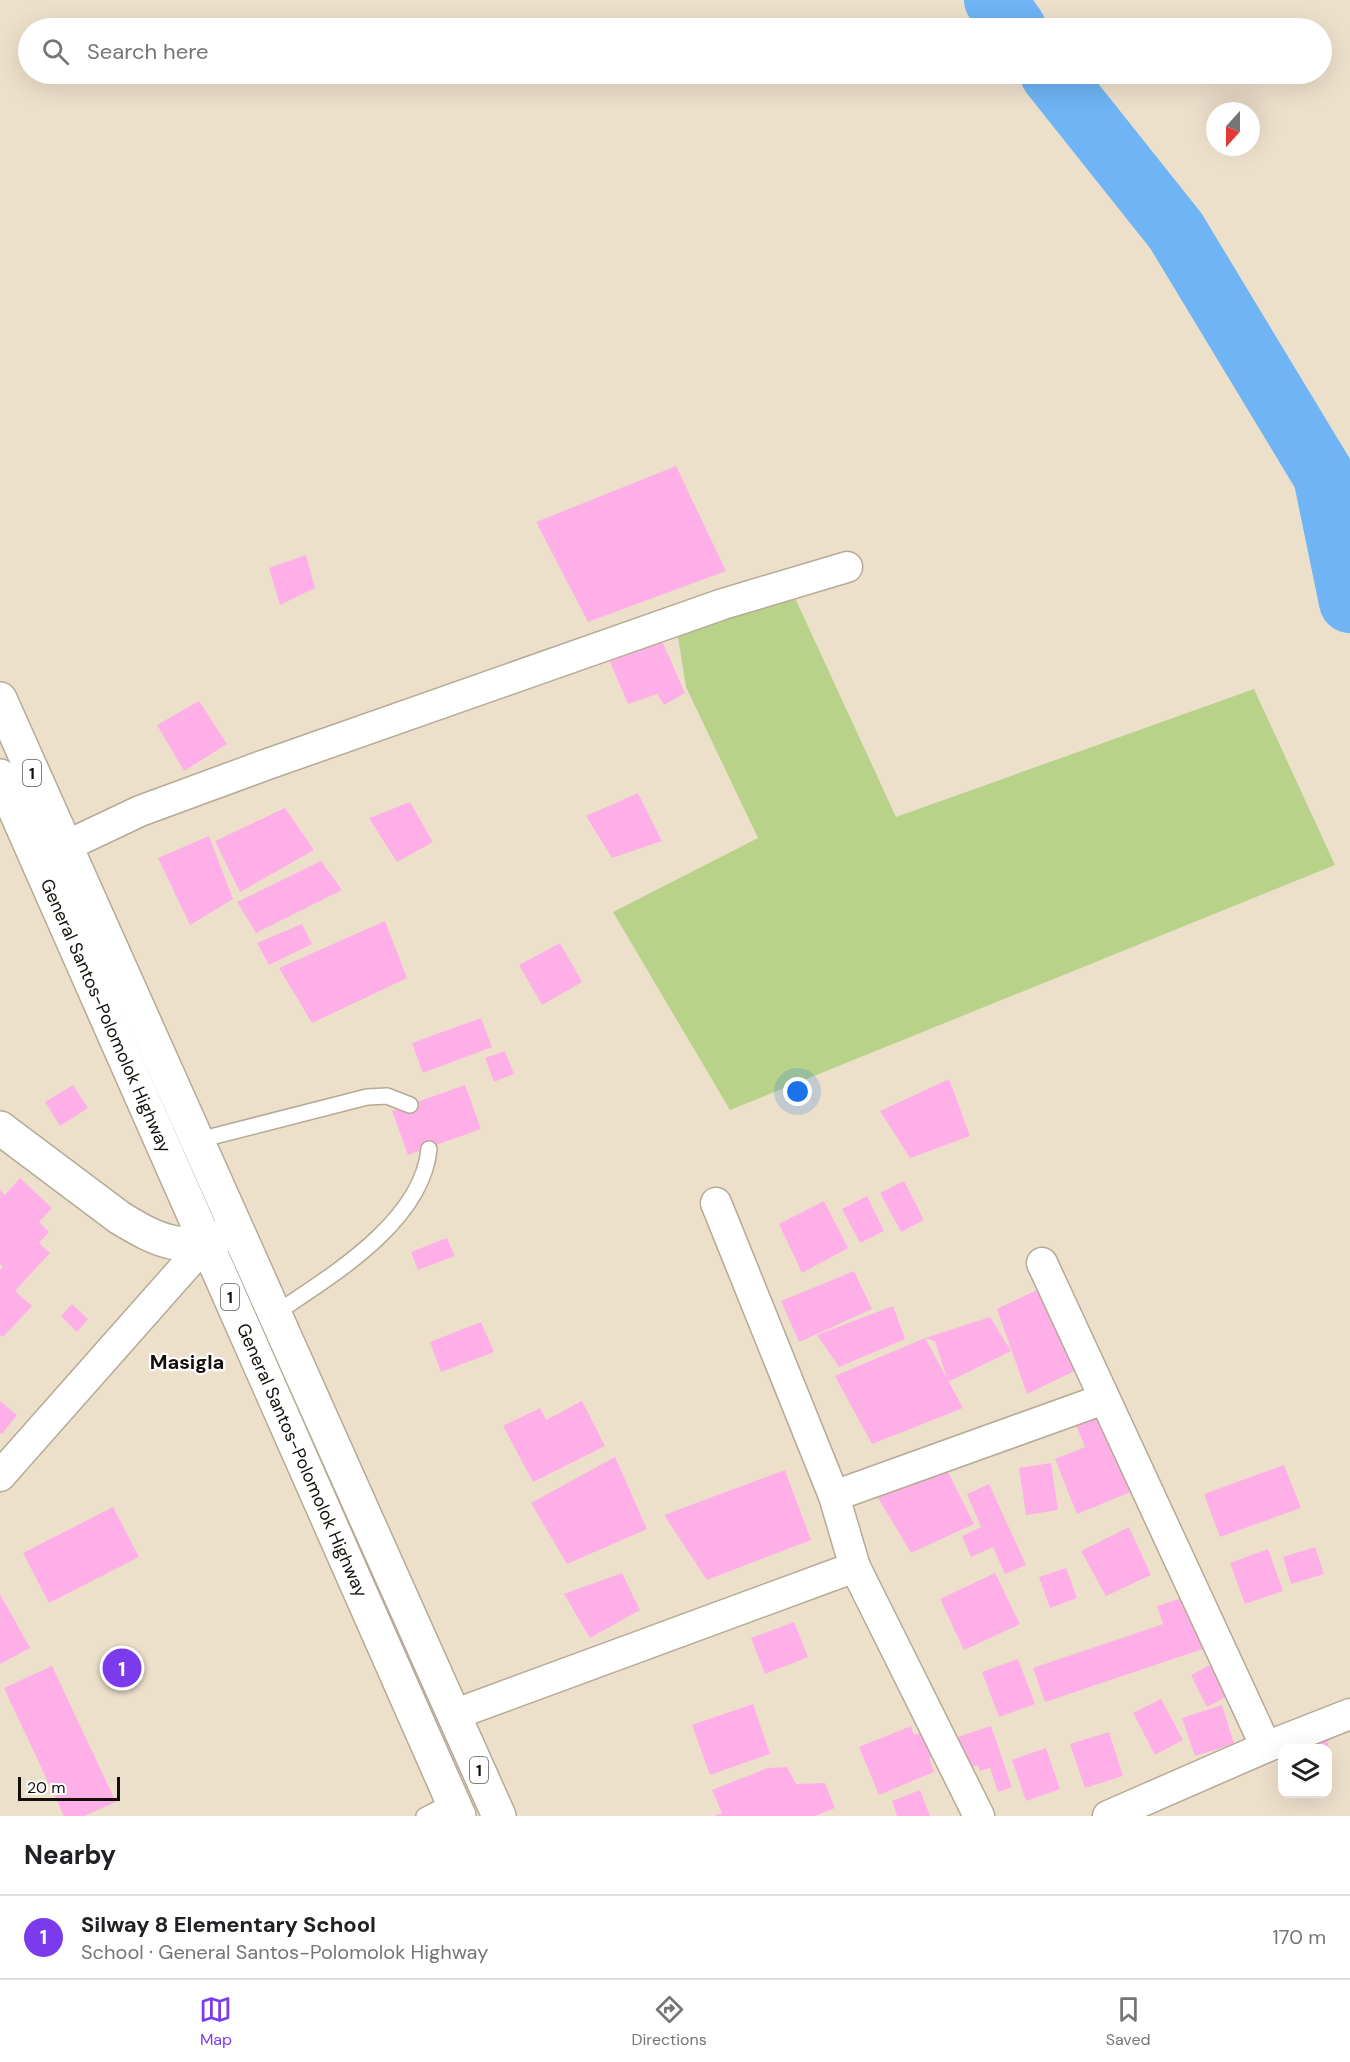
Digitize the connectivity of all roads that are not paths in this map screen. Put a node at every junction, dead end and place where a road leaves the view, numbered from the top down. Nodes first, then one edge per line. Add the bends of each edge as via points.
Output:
1 (846, 567) dead end
2 (0, 699) edge
3 (0, 776) edge
4 (64, 847) junction
5 (410, 1106) dead end
6 (0, 1128) edge
7 (195, 1141) junction
8 (429, 1149) dead end
9 (716, 1203) dead end
10 (236, 1230) junction
11 (206, 1243) junction
12 (1042, 1263) dead end
13 (273, 1315) junction
14 (1104, 1399) junction
15 (0, 1476) edge
16 (834, 1496) junction
17 (855, 1567) junction
18 (1350, 1714) edge
19 (453, 1715) junction
20 (1266, 1747) junction
21 (456, 1809) edge
22 (424, 1816) edge
23 (499, 1816) edge
24 (979, 1816) edge
25 (1108, 1816) edge

1 - 4 street via 723,604 265,765 140,811
2 - 4 main road, 1
3 - 11 main road, General Santos-Polomolok Highway / 1
4 - 7 main road, 1
5 - 7 lane via 387,1096 368,1096
6 - 11 main road via 141,1230 182,1244
7 - 10 main road, 1
8 - 13 lane via 418,1186 386,1230 351,1262
9 - 16 street
10 - 11 main road
10 - 13 main road, 1
11 - 15 street
11 - 21 main road, General Santos-Polomolok Highway / 1
12 - 14 street
13 - 19 main road, 1
14 - 16 street
14 - 20 street
16 - 17 street
17 - 19 street
17 - 24 street
18 - 20 street
19 - 23 main road, 1
20 - 25 street
21 - 22 lane

